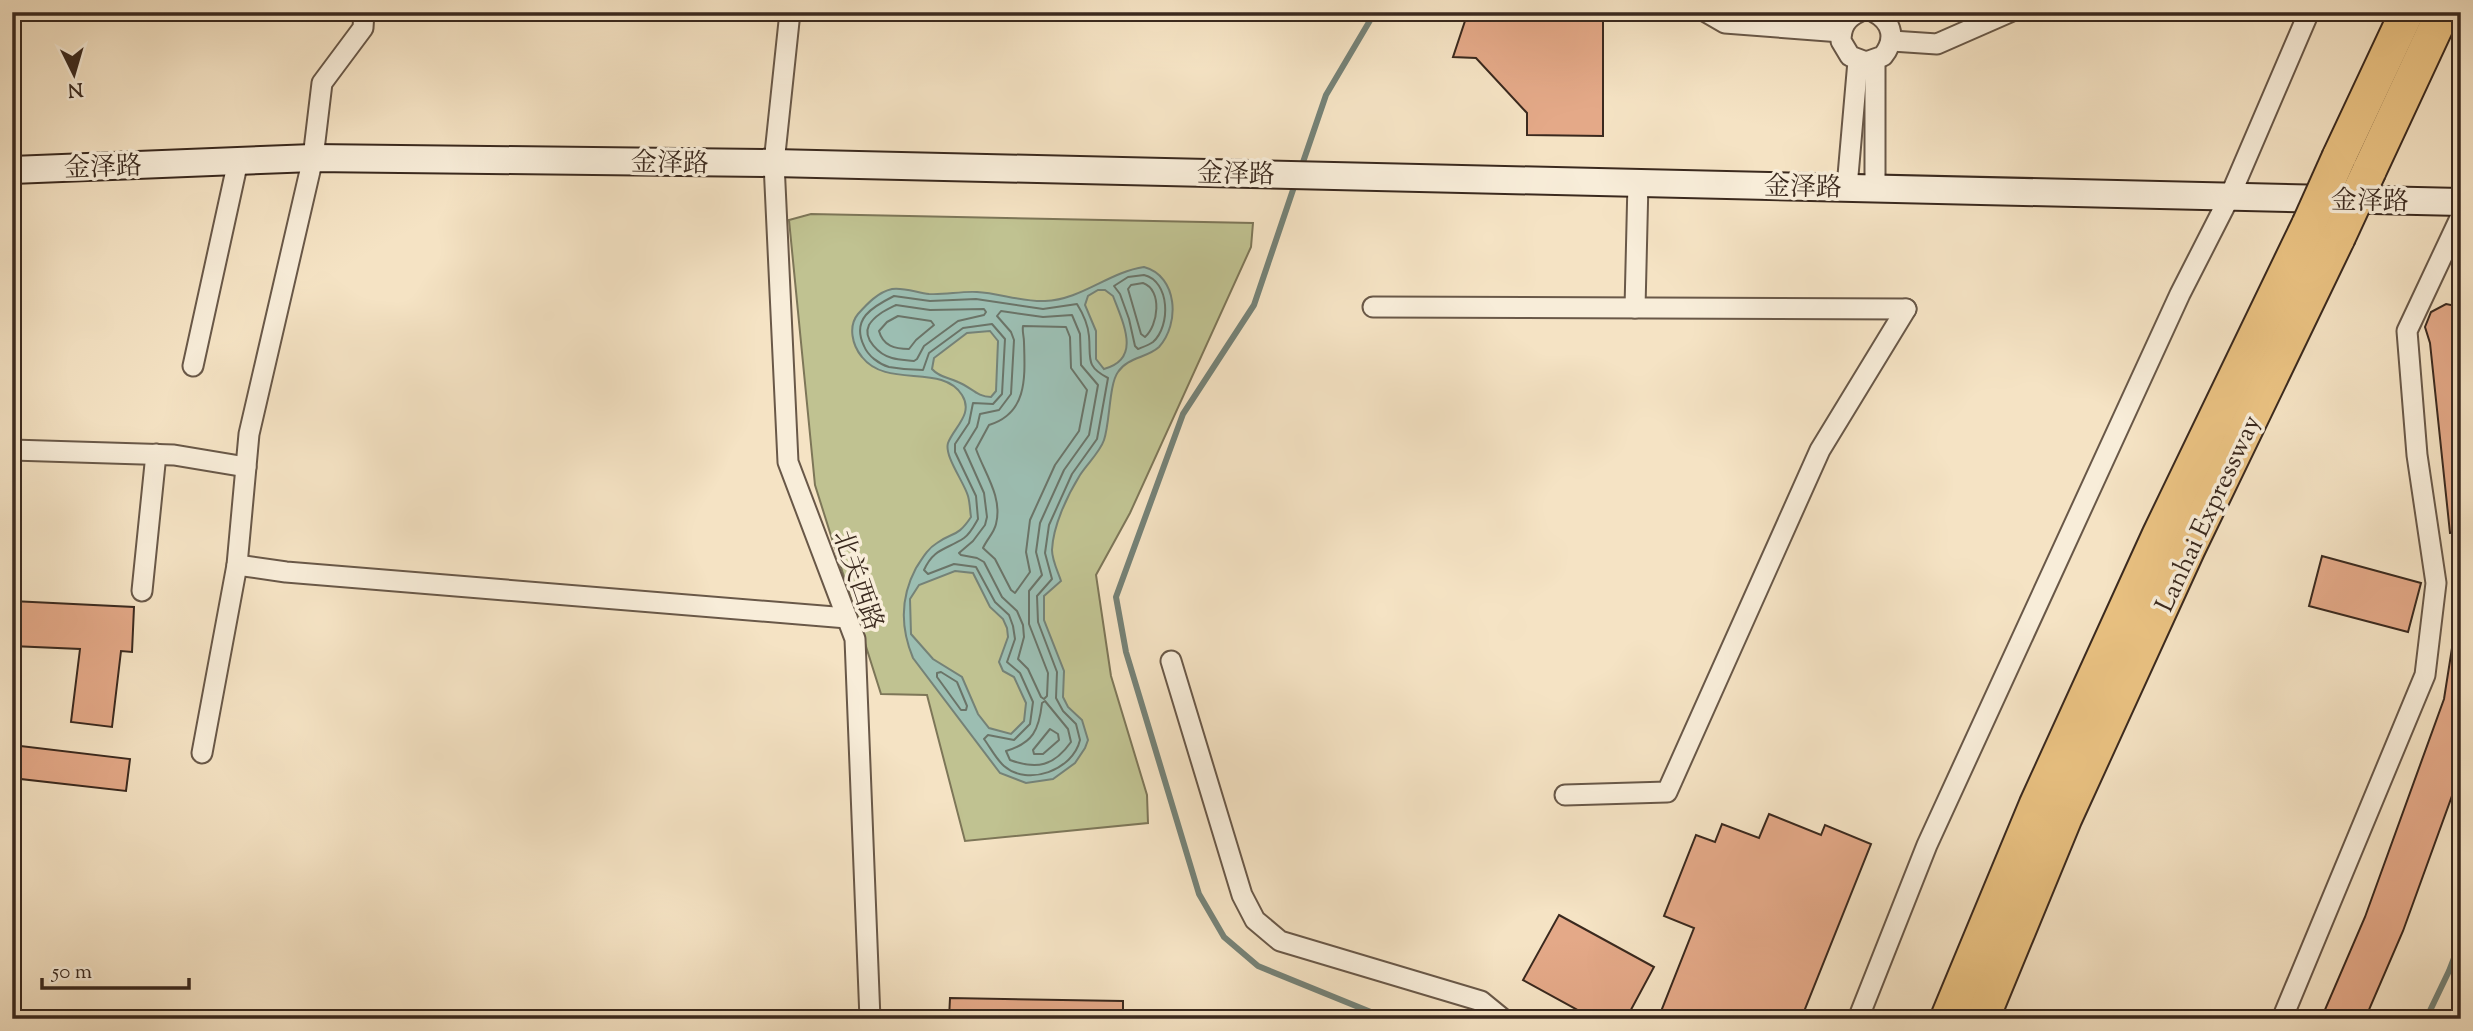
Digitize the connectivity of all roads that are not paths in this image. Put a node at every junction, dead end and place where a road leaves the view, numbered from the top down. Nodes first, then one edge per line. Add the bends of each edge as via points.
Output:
1 (364, 12) edge
2 (790, 12) edge
3 (1706, 12) edge
4 (1859, 12) edge
5 (1874, 12) edge
6 (2010, 12) edge
7 (2309, 12) edge
8 (2407, 12) edge
9 (2443, 12) edge
10 (1841, 32) junction
11 (1892, 41) junction
12 (1866, 61) junction
13 (313, 158) junction
14 (238, 161) junction
15 (774, 163) junction
16 (2354, 164) junction
17 (12, 170) edge
18 (1638, 183) junction
19 (1847, 187) junction
20 (1875, 188) junction
21 (2230, 196) junction
22 (2461, 202) edge
23 (2461, 216) edge
24 (2323, 231) junction
25 (1373, 307) dead end
26 (1635, 308) junction
27 (192, 366) dead end
28 (12, 450) edge
29 (156, 454) junction
30 (246, 467) junction
31 (237, 565) junction
32 (142, 591) dead end
33 (847, 618) junction
34 (1171, 660) dead end
35 (202, 752) dead end
36 (1565, 795) dead end
37 (870, 1019) edge
38 (1503, 1019) edge
39 (1858, 1019) edge
40 (1947, 1019) edge
41 (1982, 1019) edge
42 (2282, 1019) edge

1 - 13 street via 363,28 323,83
2 - 15 street, 北关西路
3 - 10 street via 1725,23
4 - 10 street
5 - 11 street via 1889,24
6 - 11 street via 1937,44
7 - 21 street
8 - 16 highway, Lanhai Expressway
9 - 16 highway, Lanhai Expressway
10 - 12 street via 1844,50
11 - 12 street via 1883,56
12 - 19 street
12 - 20 street
13 - 14 main road, 金泽路
13 - 15 main road, 金泽路
13 - 30 street via 249,434
14 - 17 main road, 金泽路
14 - 27 street
15 - 18 main road, 金泽路
15 - 33 street, 北关西路 via 788,462
16 - 24 highway, Lanhai Expressway, bridge
18 - 19 main road, 金泽路
18 - 26 street
19 - 20 main road, 金泽路
20 - 21 main road, 金泽路
21 - 22 main road, 金泽路
21 - 39 street via 2180,294 1927,845
23 - 42 street via 2407,331 2417,455 2436,583 2425,676
24 - 40 highway, Lanhai Expressway via 2159,535 2047,781
24 - 41 highway, Lanhai Expressway via 2188,549 2065,818
25 - 26 street
26 - 36 street via 1906,309 1820,450 1667,792
28 - 29 street
29 - 30 street
29 - 32 street
30 - 31 street
31 - 33 street
31 - 35 street
33 - 37 street, 北关西路 via 855,639
34 - 38 street via 1242,895 1255,920 1279,941 1481,1000

